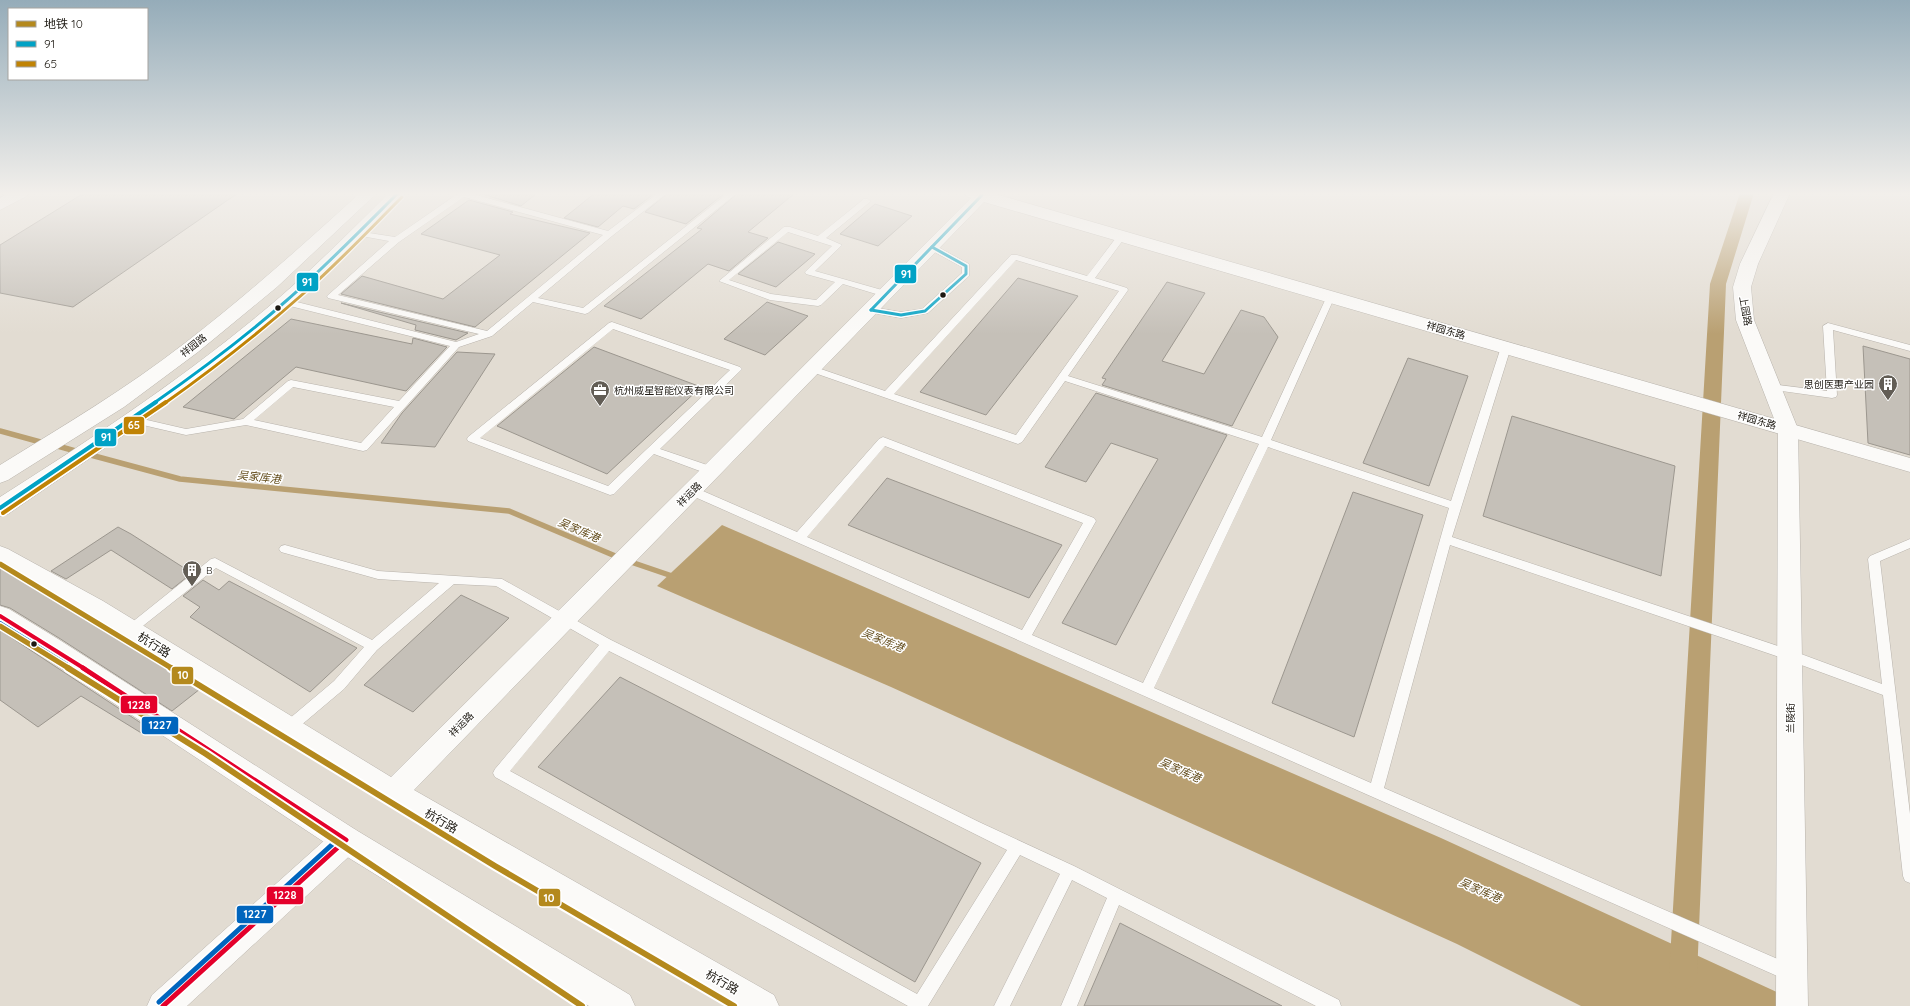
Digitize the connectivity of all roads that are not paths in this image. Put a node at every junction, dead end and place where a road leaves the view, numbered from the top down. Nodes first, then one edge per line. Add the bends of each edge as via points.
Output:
1 (318, 240) edge
2 (352, 240) edge
3 (396, 240) edge
4 (602, 240) edge
5 (674, 240) edge
6 (774, 240) edge
7 (823, 240) edge
8 (937, 240) edge
9 (1119, 240) edge
10 (1136, 240) edge
11 (1760, 240) edge
12 (932, 246) junction
13 (1089, 280) junction
14 (841, 281) junction
15 (886, 294) junction
16 (1331, 296) junction
17 (532, 299) junction
18 (285, 302) junction
19 (871, 310) junction
20 (489, 334) junction
21 (456, 345) junction
22 (1506, 347) junction
23 (1910, 348) edge
24 (812, 369) junction
25 (1062, 377) junction
26 (1771, 387) junction
27 (887, 395) junction
28 (402, 405) junction
29 (134, 420) junction
30 (246, 422) junction
31 (1788, 429) junction
32 (1265, 442) junction
33 (652, 450) junction
34 (1910, 465) edge
35 (712, 471) junction
36 (0, 474) edge
37 (692, 491) junction
38 (1455, 506) junction
39 (0, 508) edge
40 (799, 538) junction
41 (1446, 539) junction
42 (1910, 543) edge
43 (285, 548) dead end
44 (0, 555) edge
45 (452, 579) junction
46 (0, 616) edge
47 (130, 630) junction
48 (1024, 637) junction
49 (607, 644) junction
50 (373, 646) junction
51 (1790, 655) junction
52 (1146, 690) junction
53 (1889, 692) junction
54 (288, 728) junction
55 (1376, 792) junction
56 (392, 793) junction
57 (346, 840) junction
58 (1017, 847) junction
59 (1068, 871) junction
60 (1910, 876) edge
61 (1116, 896) junction
62 (1792, 989) edge
63 (163, 1006) edge
64 (619, 1006) edge
65 (763, 1006) edge
66 (1002, 1006) edge
67 (1069, 1006) edge
68 (1333, 1006) edge

1 - 36 street, 祥园路 via 271,283 191,348 117,402
2 - 18 street
3 - 20 lane via 331,296
4 - 17 lane
5 - 17 lane via 585,311
6 - 14 lane via 723,281 770,297 818,302
7 - 14 lane via 838,245 809,272
8 - 12 street, 祥运路
9 - 13 lane
10 - 16 street, 祥园东路
11 - 26 street, 上园路 via 1742,287 1745,320
12 - 15 street, 祥运路
12 - 19 lane via 966,266 966,274 925,311 901,315
13 - 25 lane via 1124,290
13 - 27 lane via 1014,258
14 - 15 lane
15 - 19 street, 祥运路
16 - 22 street, 祥园东路
16 - 32 lane
17 - 20 lane
18 - 21 lane
18 - 29 street
19 - 24 street, 祥运路
20 - 21 lane
21 - 28 lane
22 - 31 street, 祥园东路
22 - 38 lane
23 - 26 lane via 1828,326 1832,396
24 - 27 lane
24 - 35 street, 祥运路
25 - 27 lane via 1018,440
25 - 32 lane
26 - 31 street, 上园路
28 - 30 lane via 291,383
28 - 30 lane via 363,447
29 - 30 lane via 186,432
29 - 39 street
31 - 34 street, 祥园东路
31 - 51 street, 兰陵街
32 - 38 lane
32 - 52 lane
33 - 33 lane via 737,369 612,326 472,439 610,491
33 - 35 lane
35 - 37 street, 祥运路
37 - 40 lane
37 - 56 street, 祥运路
38 - 41 lane
40 - 48 lane
40 - 48 lane via 883,441 1090,521
41 - 51 lane
41 - 55 lane
42 - 53 lane via 1874,559
43 - 45 lane via 378,575
44 - 47 street, 杭行路
45 - 49 lane via 498,582
45 - 50 lane
46 - 57 street via 217,754
47 - 50 lane via 215,562
47 - 54 street, 杭行路
48 - 52 lane
49 - 58 lane
49 - 58 lane via 500,773 920,1004
50 - 54 lane via 339,685
51 - 53 lane
51 - 62 street, 兰陵街
52 - 55 lane
53 - 60 lane
54 - 56 street, 杭行路
55 - 62 lane
56 - 65 street, 杭行路
57 - 63 street
57 - 64 street
58 - 59 lane
59 - 61 lane
59 - 66 lane
61 - 67 lane
61 - 68 lane

